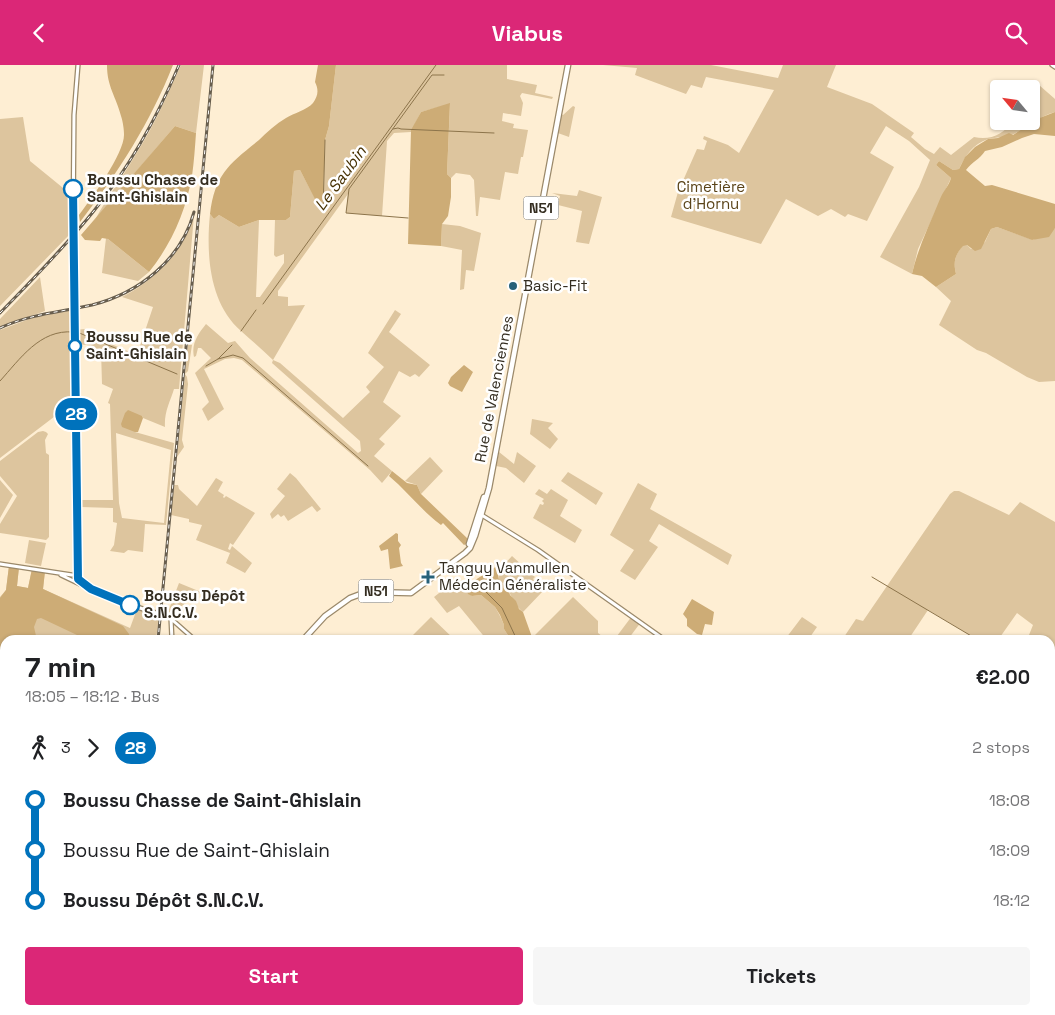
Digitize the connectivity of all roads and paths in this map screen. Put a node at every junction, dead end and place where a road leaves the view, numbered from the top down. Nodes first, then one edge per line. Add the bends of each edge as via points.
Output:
1 (78, 65) edge
2 (568, 65) edge
3 (480, 514) junction
4 (0, 564) edge
5 (75, 577) junction
6 (169, 617) junction
7 (172, 635) edge
8 (189, 635) edge
9 (308, 635) edge
10 (658, 635) edge

1 - 5 street via 74,115 73,233 78,561
2 - 3 main road, Rue de Valenciennes / N51
3 - 9 main road, Rue de Valenciennes / N51 via 467,549 437,575 411,593 366,592 350,598 325,616
3 - 10 street via 550,558
4 - 5 street
5 - 6 street via 111,599
6 - 7 street
6 - 8 street

